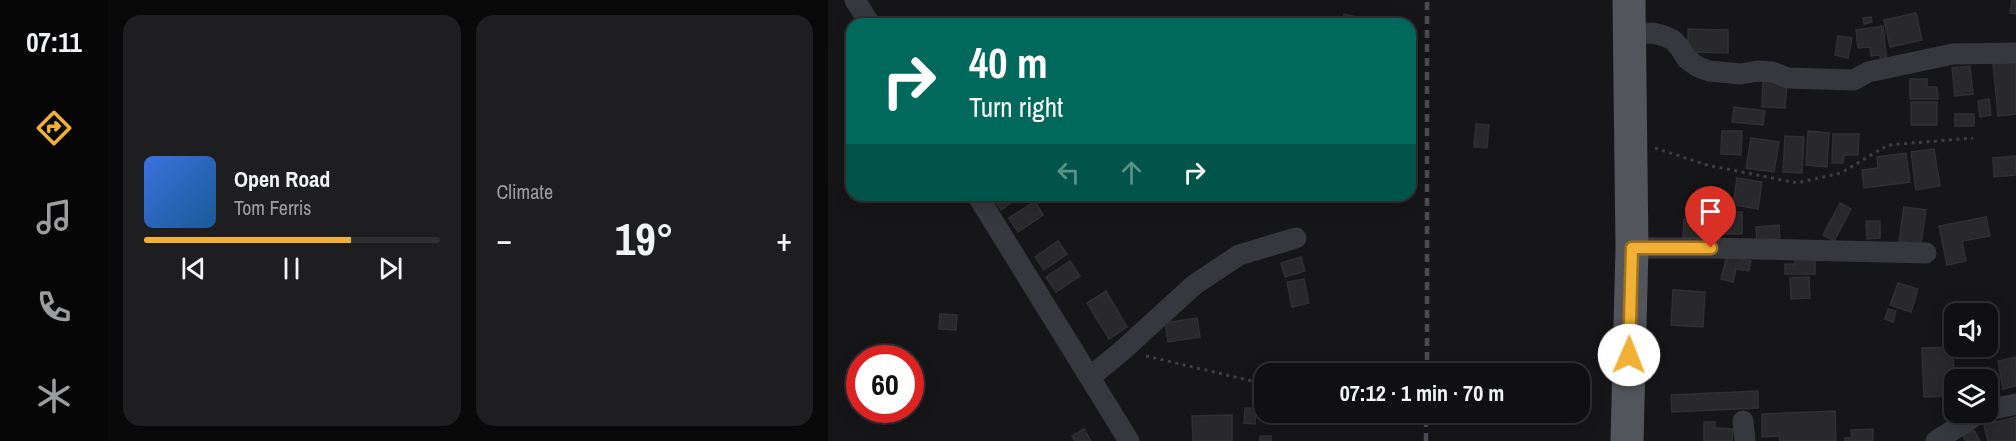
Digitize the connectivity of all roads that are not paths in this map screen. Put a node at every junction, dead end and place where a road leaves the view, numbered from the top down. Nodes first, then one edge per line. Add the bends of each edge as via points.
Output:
1 (855, 0) edge
2 (1629, 0) edge
3 (866, 18) edge
4 (1628, 34) junction
5 (2016, 53) edge
6 (981, 201) edge
7 (1296, 238) dead end
8 (1632, 248) junction
9 (1926, 253) dead end
10 (1090, 377) junction
11 (2016, 404) edge
12 (1998, 408) edge
13 (1964, 423) edge
14 (1129, 441) edge
15 (1627, 441) edge
16 (1936, 441) edge

1 - 3 street
2 - 4 main road
4 - 5 street via 1653,33 1673,40 1687,59 1709,71 1741,74 1758,70 1799,79 1854,80 1868,72 1953,54
4 - 8 main road
6 - 10 street
7 - 10 street via 1239,255 1194,285
8 - 9 street
8 - 15 main road
10 - 14 street
11 - 12 street
13 - 16 street

